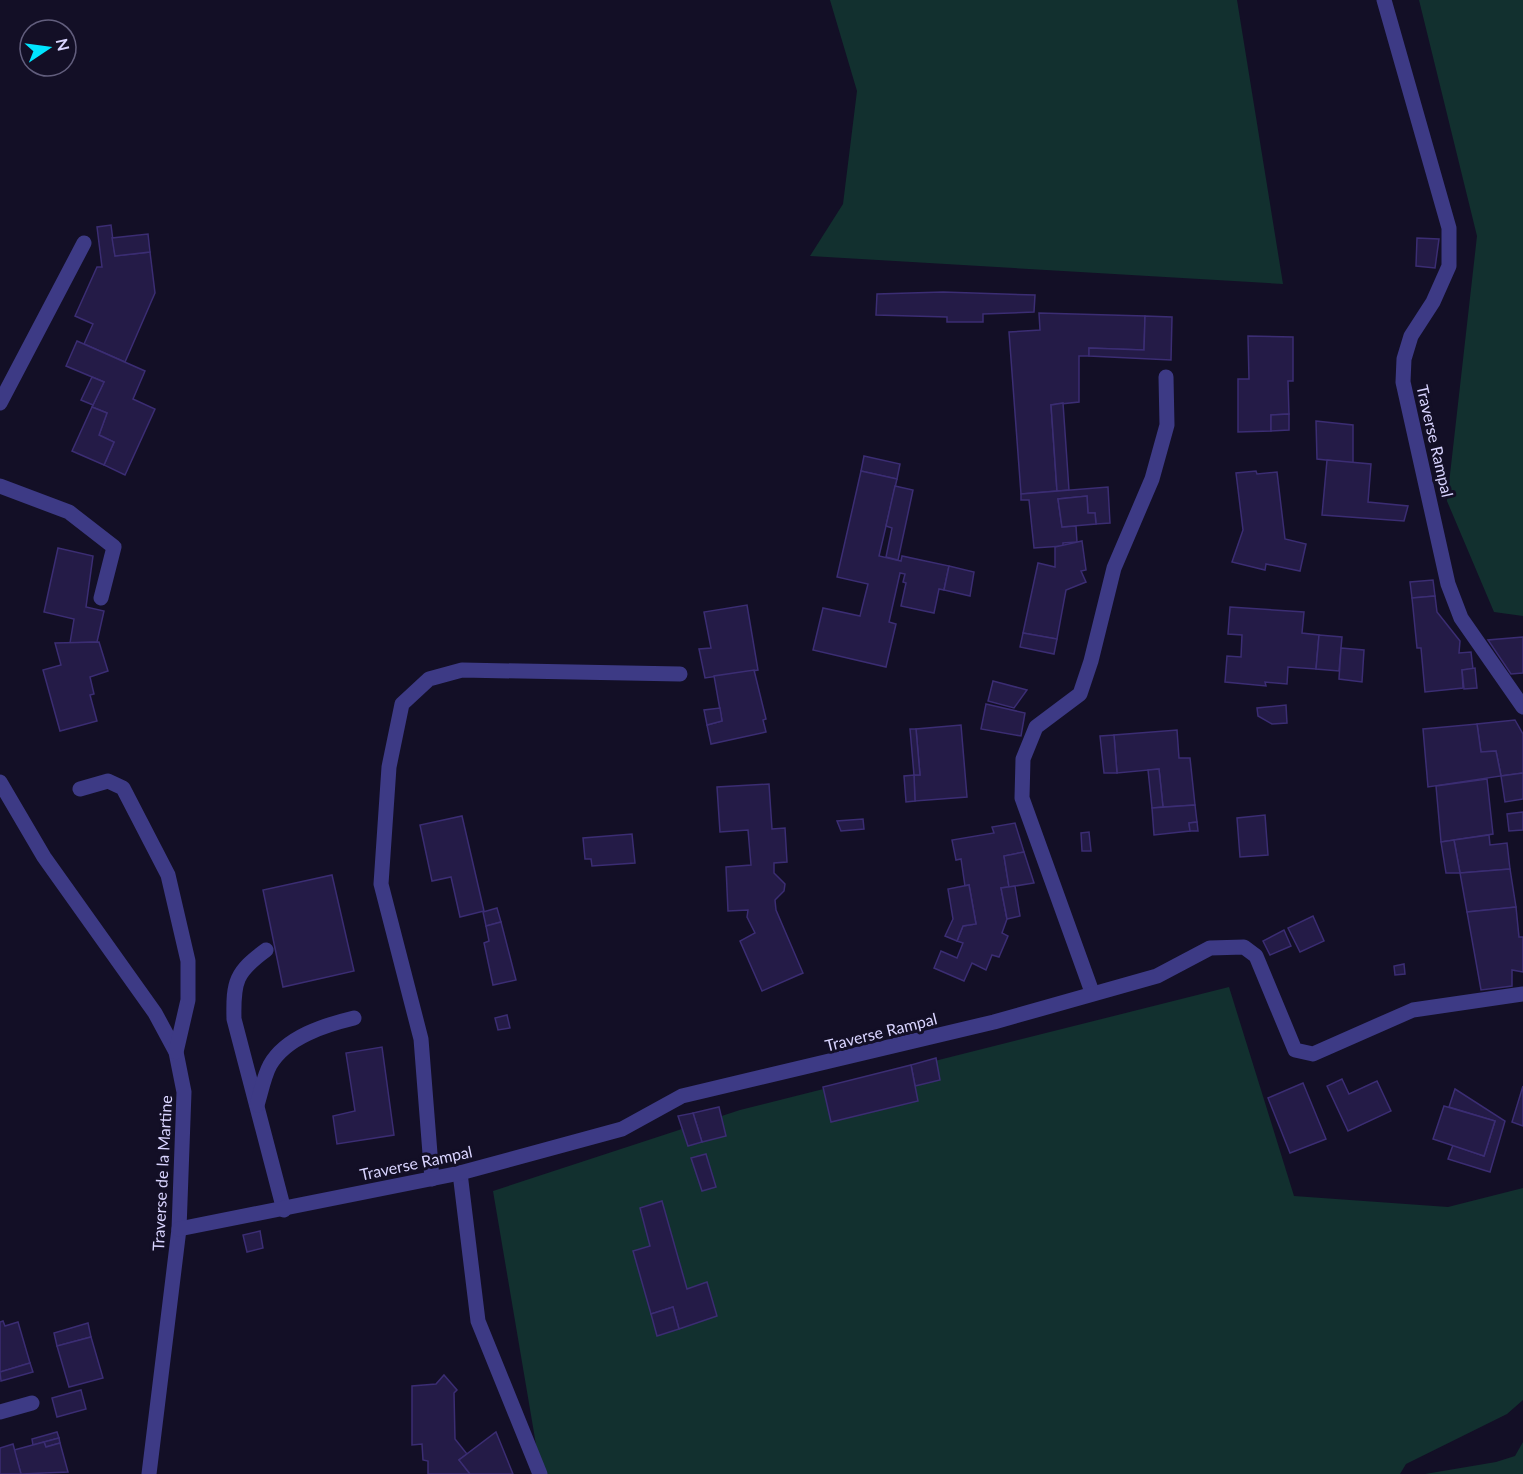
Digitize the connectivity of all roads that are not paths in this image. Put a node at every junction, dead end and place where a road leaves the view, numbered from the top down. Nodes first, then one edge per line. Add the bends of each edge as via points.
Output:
1 (1384, 0) edge
2 (84, 243) dead end
3 (1166, 377) dead end
4 (0, 403) edge
5 (0, 486) edge
6 (100, 598) dead end
7 (680, 674) dead end
8 (1517, 691) edge
9 (1523, 707) edge
10 (0, 782) edge
11 (80, 789) dead end
12 (266, 950) dead end
13 (1092, 992) junction
14 (1523, 994) edge
15 (354, 1018) dead end
16 (176, 1052) junction
17 (257, 1105) junction
18 (460, 1173) junction
19 (432, 1179) junction
20 (284, 1210) junction
21 (179, 1229) junction
22 (32, 1403) dead end
23 (0, 1412) edge
24 (149, 1474) edge
25 (540, 1474) edge

1 - 8 street, Traverse Rampal via 1449,228 1449,266 1433,302 1410,336 1403,382 1448,584 1461,618
2 - 4 street
3 - 13 street via 1167,425 1152,479 1114,568 1080,694 1036,727 1023,759 1022,798
5 - 6 street via 69,512 114,547
7 - 19 street via 462,670 429,679 402,704 389,767 381,884 420,1038
8 - 9 street, Traverse Rampal
10 - 16 street, Traverse de la Martine via 44,857 155,1013
11 - 16 street via 108,781 123,788 168,875 188,961 188,1000
12 - 17 street via 244,966 233,988 234,1019
13 - 14 street, Traverse Rampal via 1157,976 1210,948 1244,947 1256,956 1295,1050 1313,1054 1413,1010
13 - 18 street, Traverse Rampal via 973,1027 682,1096 621,1129
15 - 17 street via 333,1023 288,1044 270,1065
16 - 21 street, Traverse de la Martine via 184,1092
17 - 20 street
18 - 19 street, Traverse Rampal
18 - 25 street via 478,1321
19 - 20 street, Traverse Rampal
20 - 21 street, Traverse Rampal
21 - 24 street, Traverse de la Martine
22 - 23 street

